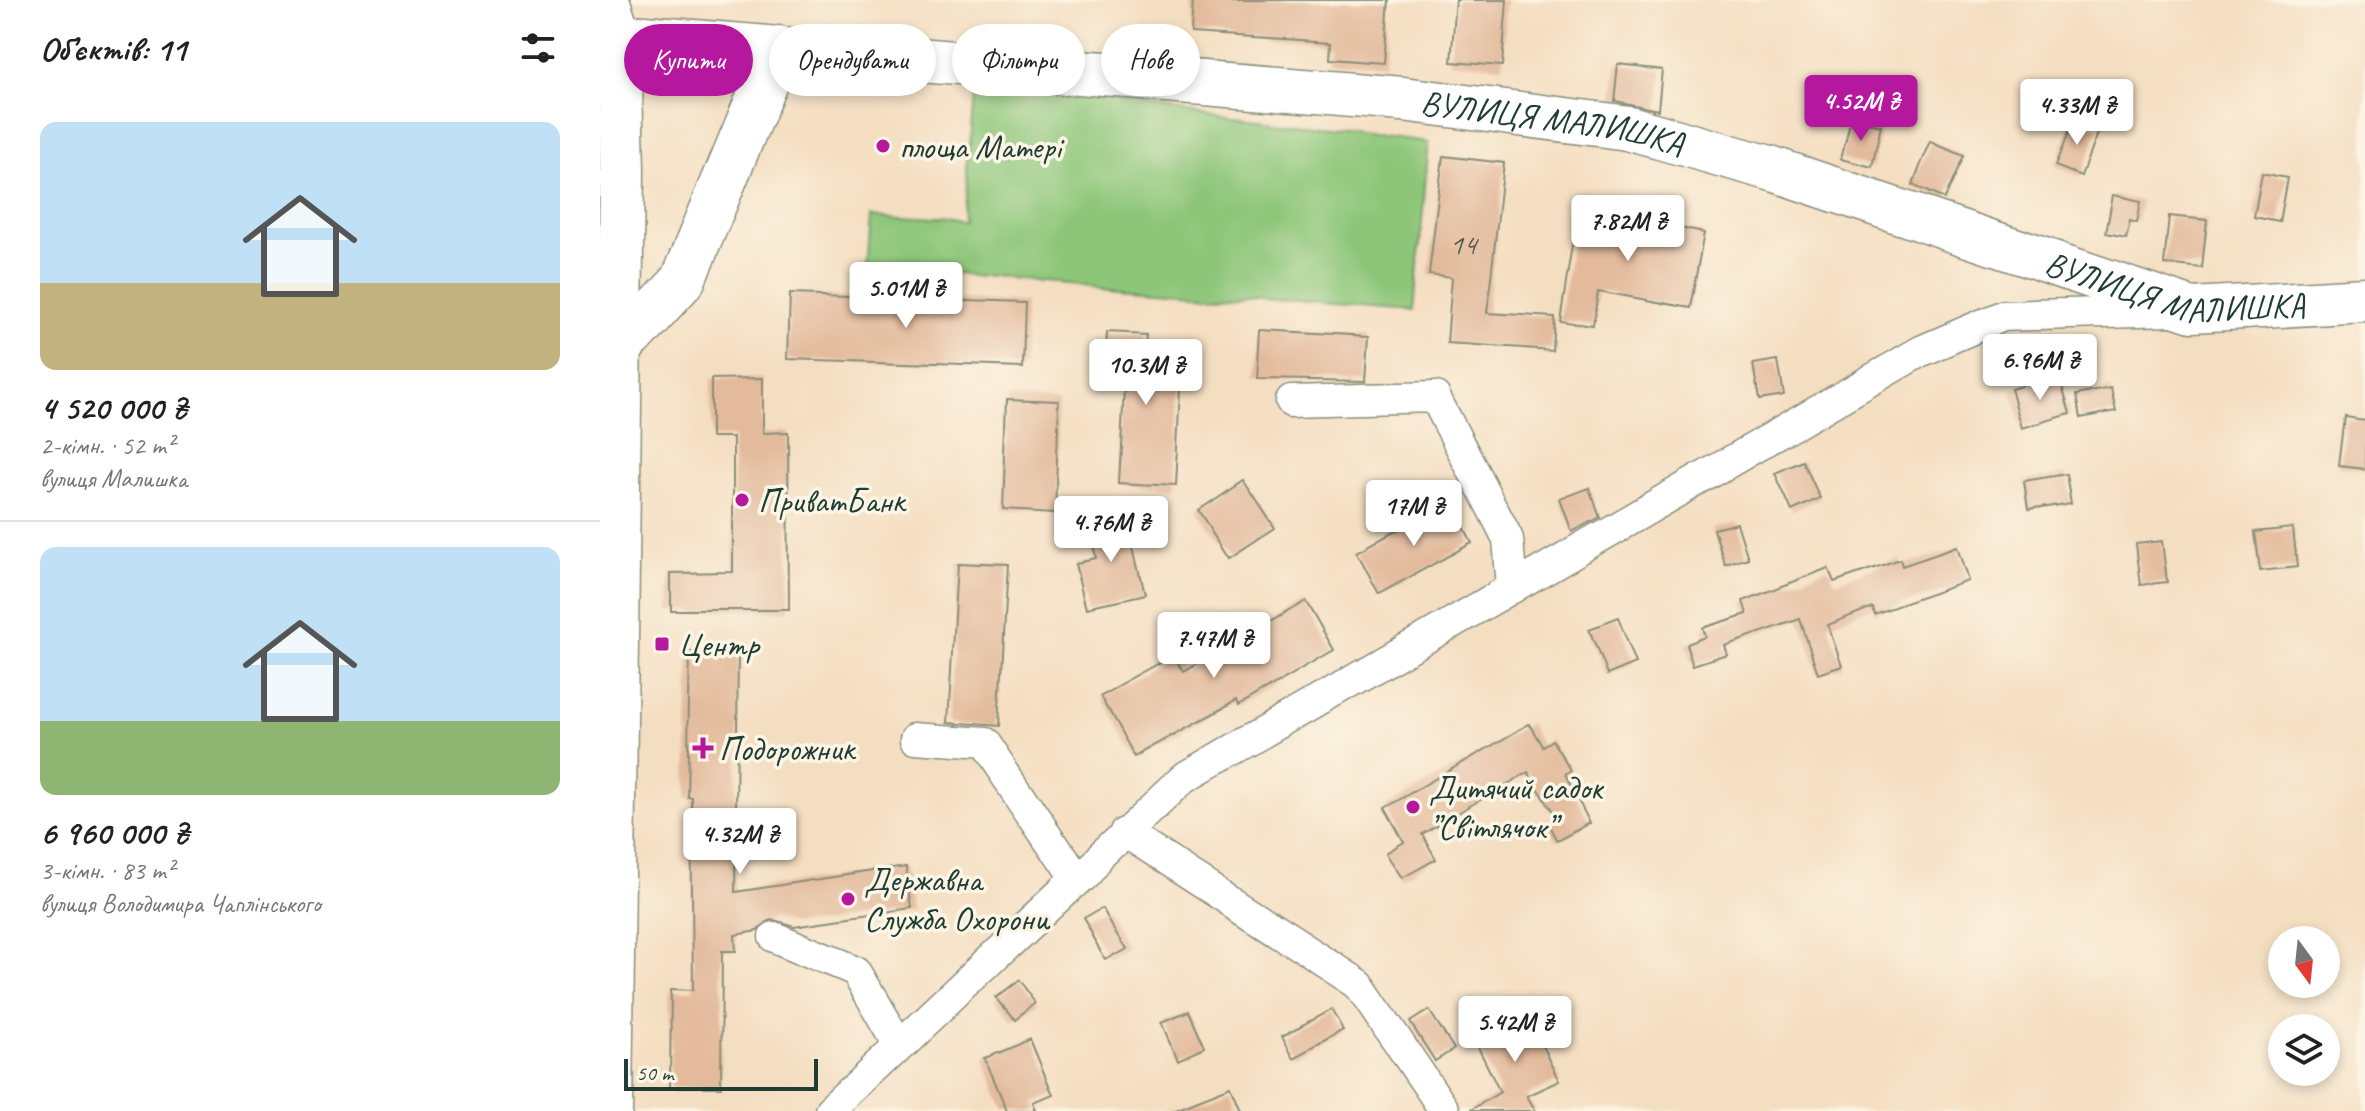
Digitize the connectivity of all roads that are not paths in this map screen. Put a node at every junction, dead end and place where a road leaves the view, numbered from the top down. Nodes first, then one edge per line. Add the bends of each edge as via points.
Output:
1 (613, 18) edge
2 (769, 46) edge
3 (936, 61) edge
4 (769, 72) edge
5 (2365, 300) edge
6 (2192, 310) junction
7 (620, 348) junction
8 (1291, 401) dead end
9 (1512, 588) junction
10 (916, 738) dead end
11 (1123, 832) junction
12 (1075, 878) junction
13 (774, 937) dead end
14 (899, 1045) junction
15 (610, 1111) edge
16 (830, 1111) edge
17 (1445, 1111) edge

1 - 2 main road, ВУЛИЦЯ МАЛИШКА
1 - 7 main road
3 - 6 main road, ВУЛИЦЯ МАЛИШКА via 1403,99 1628,128 1773,169
4 - 7 main road via 683,280
5 - 6 main road, ВУЛИЦЯ МАЛИШКА
6 - 9 street via 2002,316 1921,351
7 - 15 main road
8 - 9 street via 1435,397 1508,539
9 - 11 street via 1184,778
10 - 12 street via 984,743
11 - 12 street
11 - 17 street via 1359,984
12 - 14 street
13 - 14 street via 856,971
14 - 16 street

